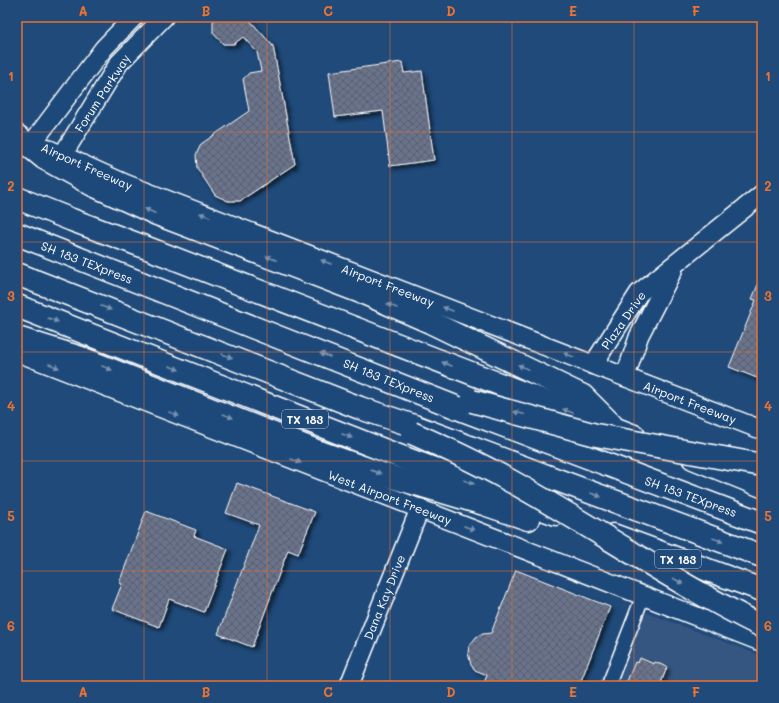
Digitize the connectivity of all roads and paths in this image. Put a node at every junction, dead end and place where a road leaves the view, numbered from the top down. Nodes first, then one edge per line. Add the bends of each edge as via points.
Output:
1 (134, 17) edge
2 (164, 17) edge
3 (115, 37) junction
4 (130, 51) junction
5 (22, 137) edge
6 (62, 156) junction
7 (17, 181) edge
8 (762, 194) edge
9 (17, 198) edge
10 (72, 220) junction
11 (17, 234) edge
12 (676, 264) junction
13 (17, 274) edge
14 (17, 306) edge
15 (17, 338) edge
16 (17, 352) edge
17 (593, 365) junction
18 (625, 377) junction
19 (470, 406) junction
20 (413, 429) junction
21 (618, 430) junction
22 (762, 430) edge
23 (762, 465) edge
24 (762, 486) edge
25 (420, 508) junction
26 (762, 523) edge
27 (595, 528) junction
28 (762, 556) edge
29 (762, 590) edge
30 (643, 596) junction
31 (762, 626) edge
32 (762, 642) edge
33 (349, 686) edge
34 (608, 686) edge

1 - 3 main road, Forum Parkway
2 - 4 main road, Forum Parkway
3 - 4 main road
3 - 5 main road, Forum Parkway
4 - 6 main road, Forum Parkway via 119,63
5 - 6 main road, Airport Freeway
21 -> 5 highway via 576,392 366,294 157,214 93,186 44,158
17 -> 6 main road, Airport Freeway via 126,184
7 - 10 highway
8 - 12 main road, Plaza Drive
9 - 10 highway
21 -> 10 highway
19 -> 11 highway, SH 183 TEXpress via 427,395
12 - 17 main road, Plaza Drive via 639,293
12 - 18 main road, Plaza Drive via 639,336
13 -> 20 highway
14 -> 27 highway, TX 183 via 396,455
15 -> 27 highway via 81,358 314,450 382,474 530,520
16 -> 25 main road, West Airport Freeway
17 - 18 main road, Airport Freeway
18 - 22 main road, Airport Freeway
23 -> 19 highway, bridge via 596,435
19 - 26 highway, SH 183 TEXpress via 584,457
20 -> 28 highway
20 -> 31 highway, bridge via 506,478 699,593
21 - 24 highway
25 -> 30 main road, West Airport Freeway
25 - 33 main road, Dana Kay Drive
27 - 29 highway, TX 183
30 - 32 main road, West Airport Freeway
30 - 34 street

